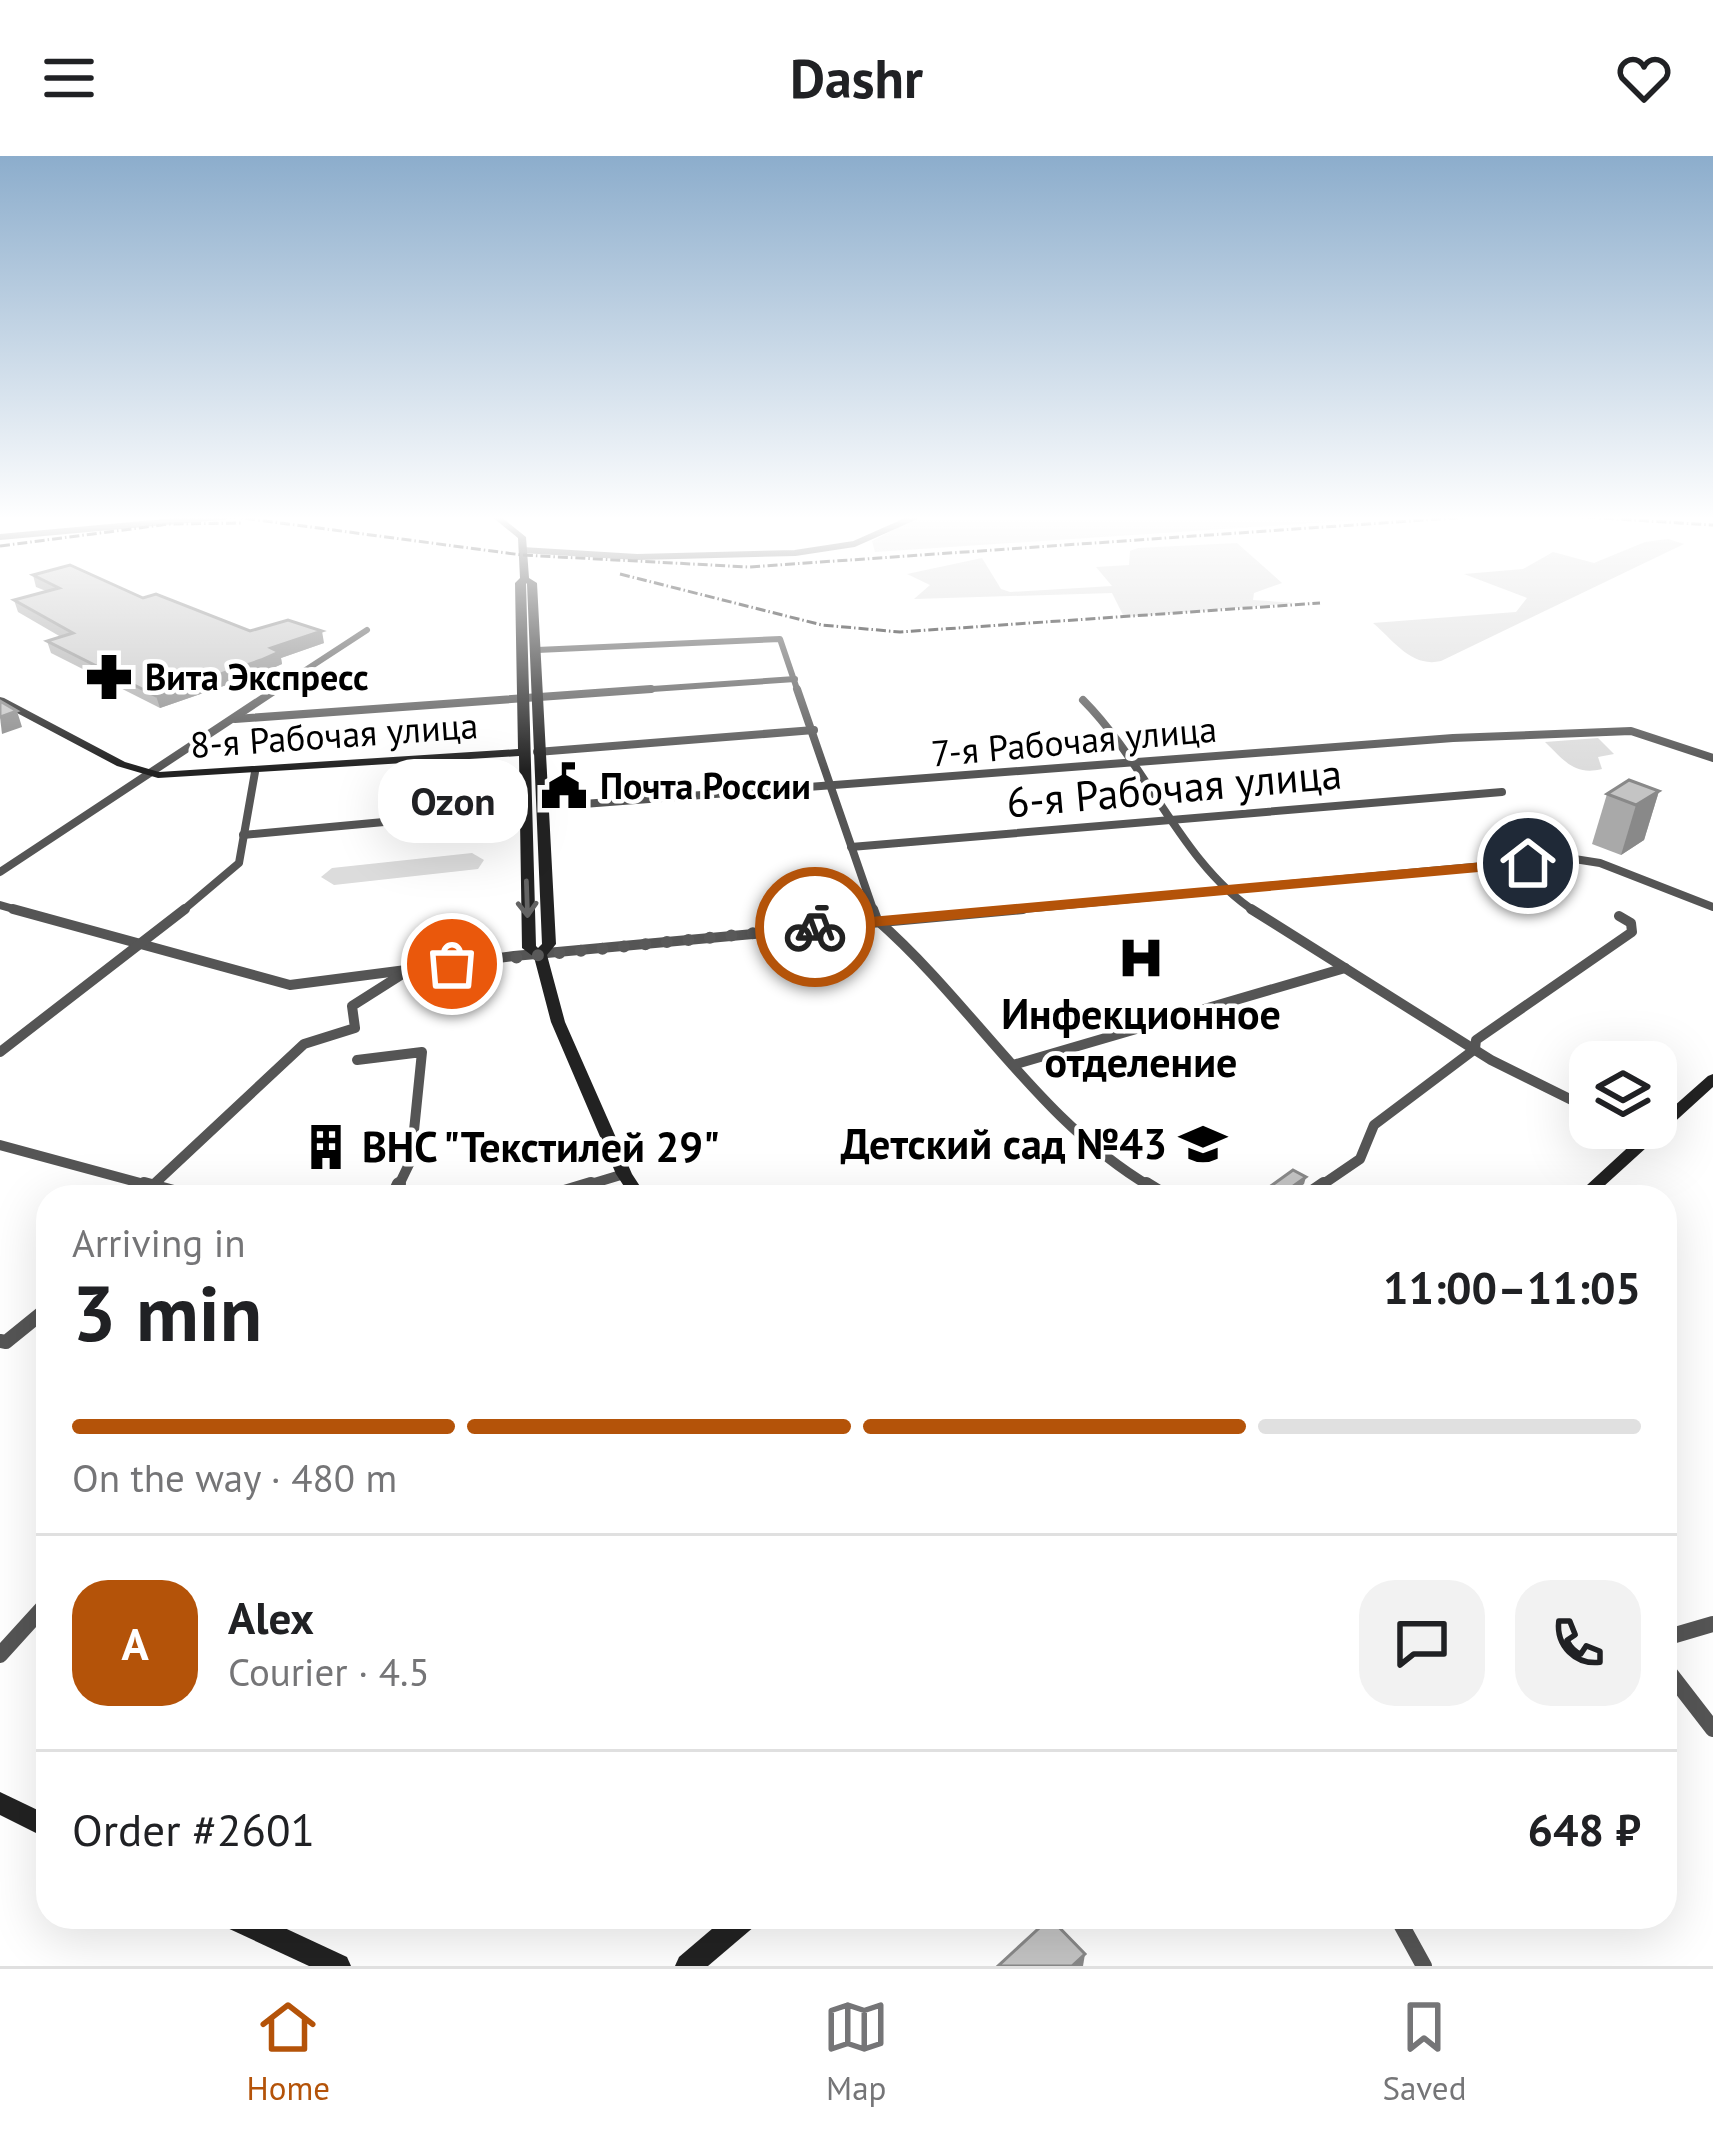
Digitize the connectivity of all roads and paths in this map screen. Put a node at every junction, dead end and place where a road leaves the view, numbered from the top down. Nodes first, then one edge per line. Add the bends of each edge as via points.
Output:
1 (520, 600) edge
2 (533, 600) edge
3 (367, 630) dead end
4 (537, 650) junction
5 (795, 679) junction
6 (538, 698) junction
7 (522, 699) junction
8 (0, 700) edge
9 (1083, 700) dead end
10 (235, 718) junction
11 (814, 730) junction
12 (541, 748) junction
13 (523, 750) junction
14 (1713, 758) edge
15 (1136, 764) junction
16 (255, 772) junction
17 (148, 773) junction
18 (831, 788) junction
19 (1502, 792) dead end
20 (544, 807) junction
21 (525, 809) junction
22 (1176, 821) junction
23 (243, 835) junction
24 (850, 847) junction
25 (0, 872) edge
26 (1225, 892) junction
27 (0, 905) edge
28 (1713, 907) edge
29 (1619, 916) dead end
30 (877, 920) junction
31 (139, 947) junction
32 (540, 955) junction
33 (1346, 968) junction
34 (408, 971) junction
35 (1475, 1049) junction
36 (0, 1052) edge
37 (357, 1060) dead end
38 (1013, 1065) junction
39 (1713, 1079) edge
40 (1569, 1098) edge
41 (1677, 1112) edge
42 (0, 1145) edge
43 (1636, 1149) edge
44 (624, 1174) junction
45 (148, 1185) edge
46 (153, 1185) edge
47 (398, 1185) edge
48 (588, 1185) edge
49 (631, 1185) edge
50 (1148, 1185) edge
51 (1322, 1185) edge
52 (1595, 1185) edge
53 (36, 1318) edge
54 (0, 1341) edge
55 (36, 1615) edge
56 (1713, 1624) edge
57 (1677, 1634) edge
58 (0, 1655) edge
59 (1677, 1682) edge
60 (1713, 1729) edge
61 (0, 1803) edge
62 (36, 1821) edge
63 (258, 1929) edge
64 (732, 1929) edge
65 (1404, 1929) edge
66 (338, 1966) edge
67 (688, 1966) edge
68 (1424, 1966) edge

1 - 7 street
2 - 4 street
3 - 10 street
4 - 5 street via 780,639
4 - 6 street
5 - 6 street
5 - 11 street
6 - 7 street
6 - 12 street
7 - 10 street
7 - 13 street
8 - 17 street
9 - 15 street
10 - 17 street
11 - 12 street, 8-я Рабочая улица
11 - 18 street
12 - 13 street, 8-я Рабочая улица
12 - 20 street
13 - 16 street, 8-я Рабочая улица
13 - 21 street
14 - 15 street, 7-я Рабочая улица via 1608,731
15 - 18 street, 7-я Рабочая улица
15 - 22 street
16 - 17 street, 8-я Рабочая улица
16 - 23 street
17 - 25 street
18 - 20 street, 7-я Рабочая улица
18 - 24 street
19 - 22 street, 6-я Рабочая улица
20 - 32 street via 549,946
21 - 23 street
21 -> 32 street via 528,946
22 - 24 street, 6-я Рабочая улица
22 - 26 street
23 - 31 street via 236,866
24 - 30 street
26 - 28 street via 1579,859
26 - 30 street
26 - 33 street
27 - 31 street
29 - 35 street via 1632,932 1477,1040
30 - 32 street
30 - 38 street
31 - 34 street via 290,985
31 - 36 street
32 - 34 street
32 - 44 street via 550,1003
33 - 35 street
33 - 38 street
34 - 46 street via 352,1006 355,1028 304,1044
35 - 40 street
35 - 51 street via 1374,1125 1360,1159
37 - 47 street via 422,1052 411,1160
38 - 50 street via 1098,1154
39 - 41 street
42 - 45 street
43 - 52 street
44 - 48 street
44 - 49 street
53 - 54 street
55 - 58 street
56 - 57 street
59 - 60 street
61 - 62 street
63 - 66 street
64 - 67 street
65 - 68 street

